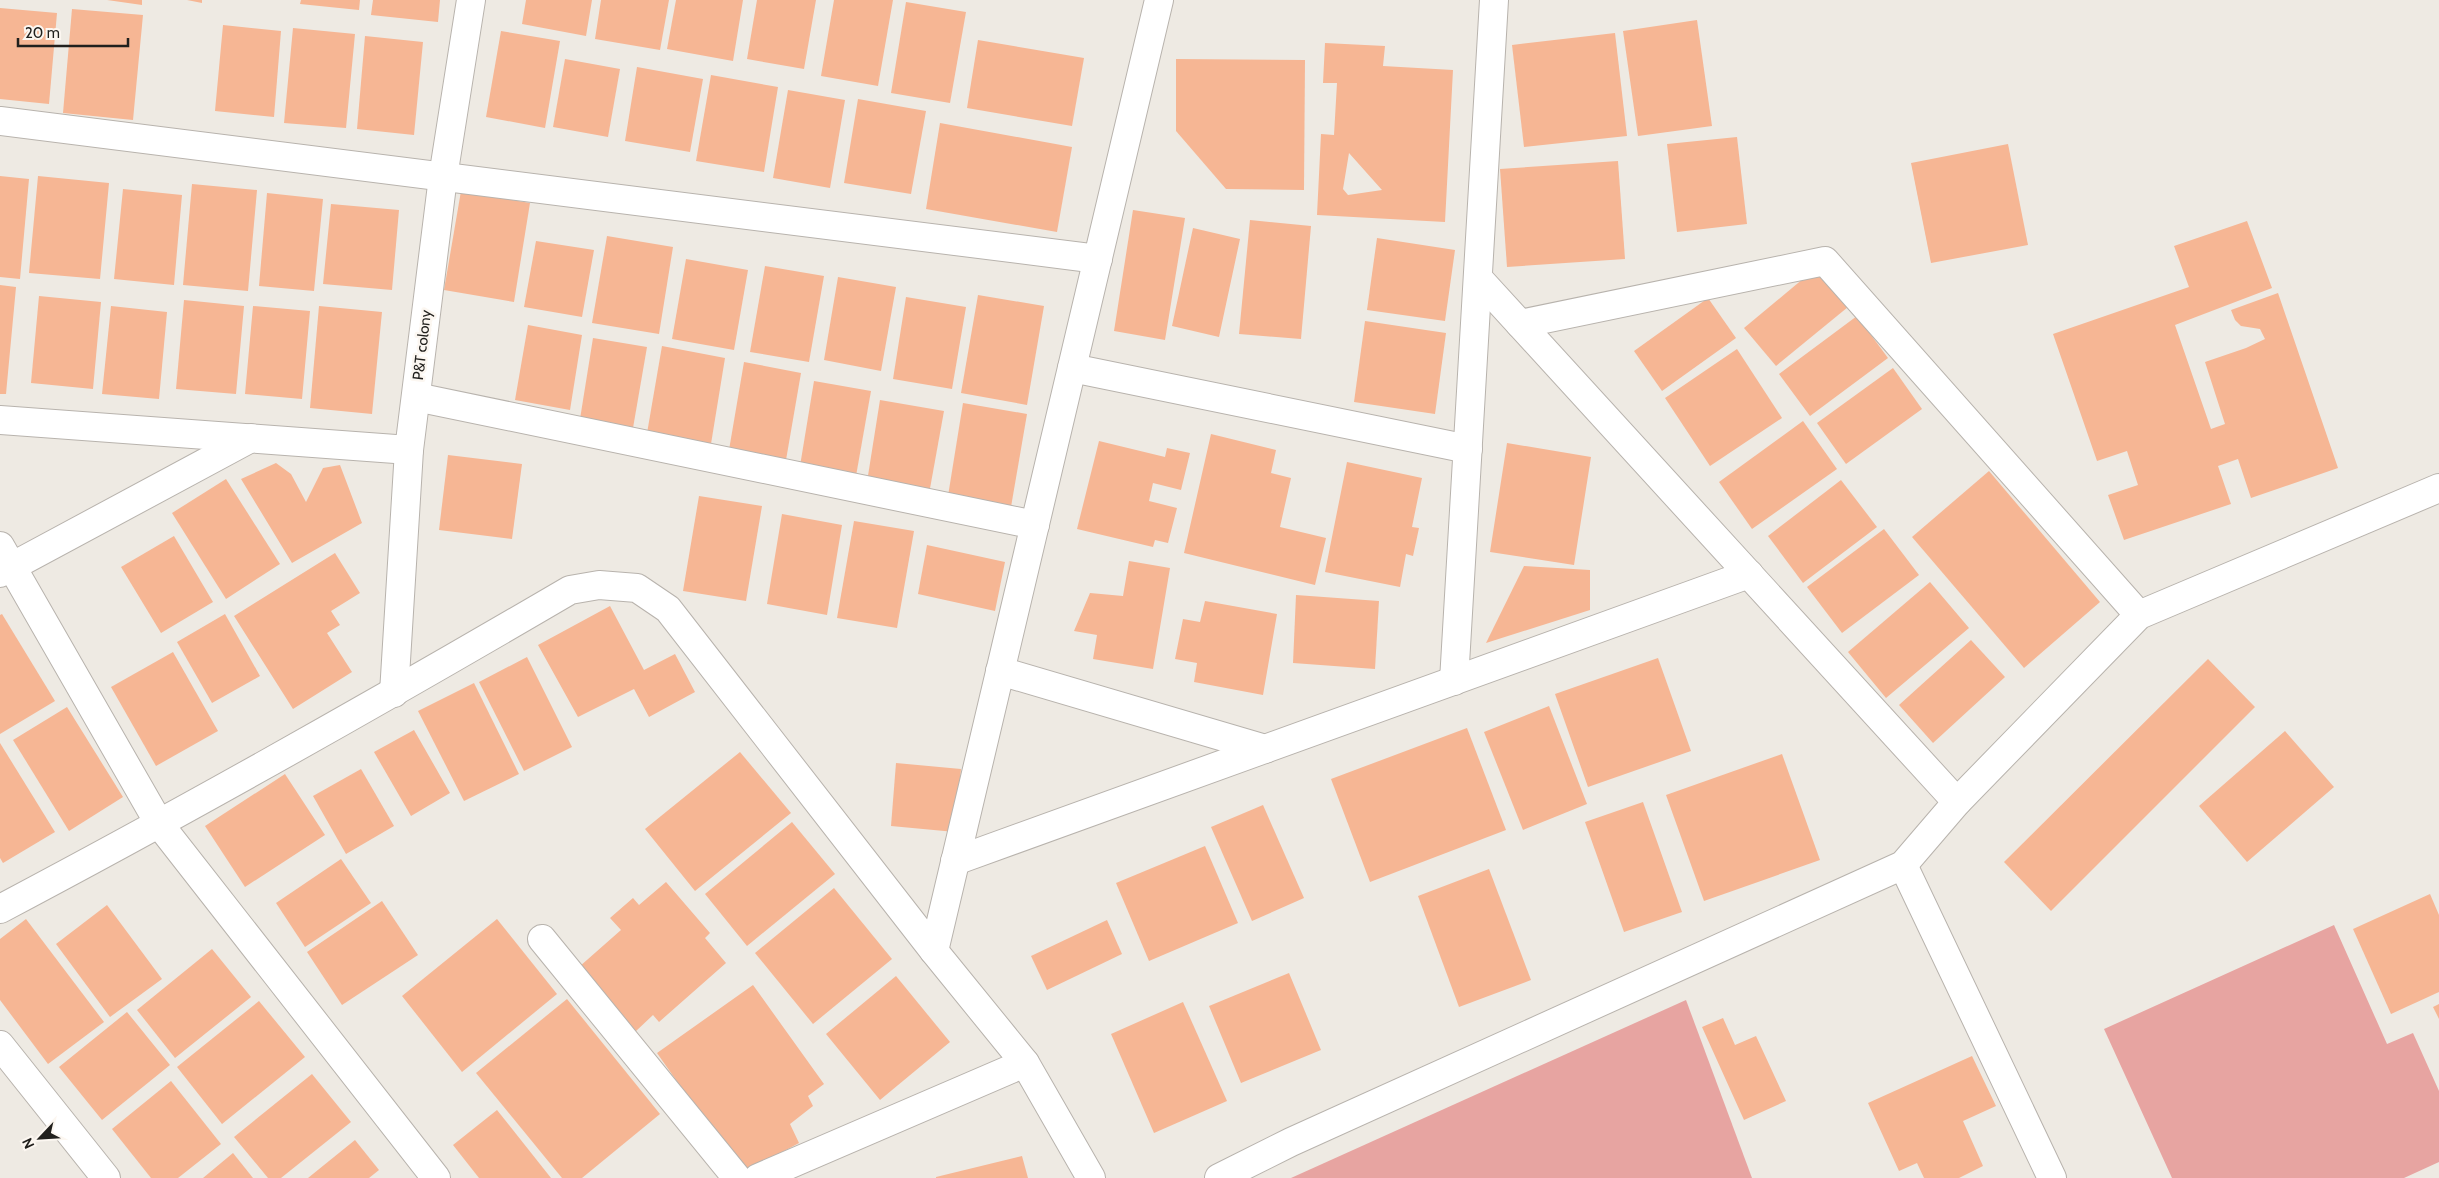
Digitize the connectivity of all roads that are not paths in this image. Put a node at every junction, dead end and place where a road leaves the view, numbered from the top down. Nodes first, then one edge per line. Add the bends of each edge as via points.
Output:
1 (471, 0) edge
2 (1159, 0) edge
3 (1494, 0) edge
4 (0, 121) edge
5 (443, 177) junction
6 (1098, 259) junction
7 (1478, 278) junction
8 (1520, 324) junction
9 (1072, 368) junction
10 (416, 397) junction
11 (0, 420) edge
12 (251, 438) junction
13 (1468, 449) junction
14 (408, 450) junction
15 (2439, 488) edge
16 (1035, 525) junction
17 (4, 562) edge
18 (1748, 574) junction
19 (2139, 615) junction
20 (1000, 671) junction
21 (1454, 681) junction
22 (394, 693) junction
23 (1264, 750) junction
24 (1957, 802) junction
25 (160, 824) junction
26 (955, 861) junction
27 (1903, 865) junction
28 (0, 909) edge
29 (542, 939) dead end
30 (934, 952) junction
31 (0, 1044) edge
32 (1025, 1063) junction
33 (106, 1178) edge
34 (436, 1178) edge
35 (737, 1178) edge
36 (758, 1178) edge
37 (1091, 1178) edge
38 (1219, 1178) edge
39 (2052, 1178) edge

1 - 5 street, P&T colony
2 - 6 street
3 - 7 street
4 - 5 street
5 - 6 street
5 - 10 street, P&T colony
6 - 9 street
7 - 8 street
7 - 13 street
8 - 18 street
8 - 19 street via 1825,262
9 - 13 street
9 - 16 street
10 - 14 street, P&T colony
10 - 16 street
11 - 12 street
12 - 14 street
12 - 17 street
13 - 21 street
14 - 22 street, P&T colony
15 - 19 street
16 - 20 street
17 - 25 street
18 - 21 street
18 - 24 street
19 - 24 street
20 - 23 street
20 - 26 street
21 - 23 street
22 - 25 street
22 - 30 street via 570,590 599,585 637,588 668,609
23 - 26 street
24 - 27 street
25 - 28 street
25 - 34 street
26 - 30 street
27 - 38 street via 1291,1142
27 - 39 street
29 - 35 street
30 - 32 street
31 - 33 street
32 - 36 street
32 - 37 street

